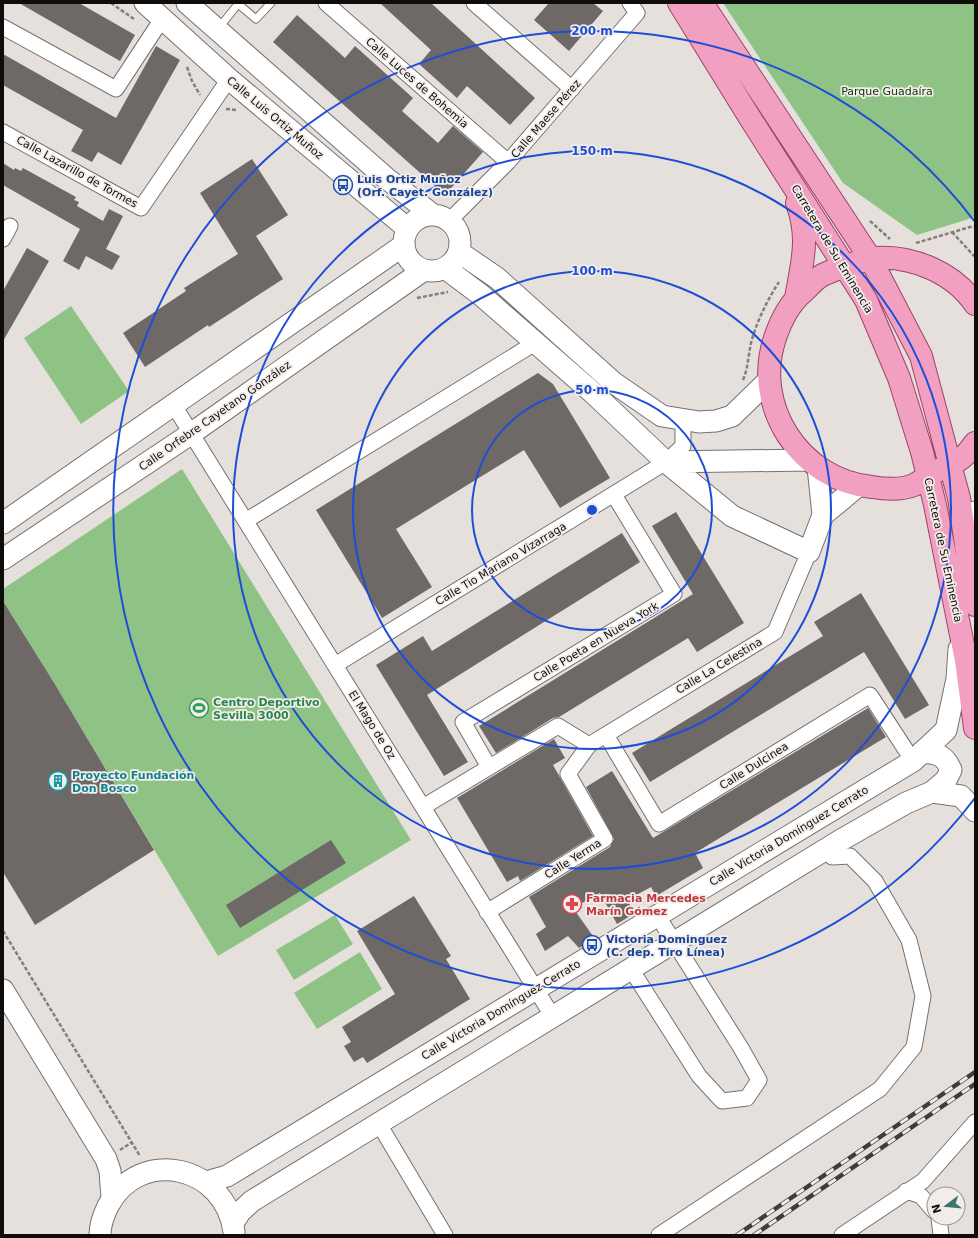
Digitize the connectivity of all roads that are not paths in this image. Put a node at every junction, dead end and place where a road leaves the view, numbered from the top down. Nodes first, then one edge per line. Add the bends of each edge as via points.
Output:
1 (145, 3) edge
2 (187, 3) edge
3 (271, 3) edge
4 (326, 3) edge
5 (474, 3) edge
6 (679, 3) edge
7 (702, 3) edge
8 (238, 4) edge
9 (634, 8) edge
10 (162, 19) junction
11 (3, 27) edge
12 (217, 30) junction
13 (229, 80) junction
14 (572, 89) junction
15 (3, 132) edge
16 (508, 162) junction
17 (787, 175) junction
18 (441, 218) junction
19 (847, 222) junction
20 (10, 226) dead end
21 (406, 237) junction
22 (3, 239) edge
23 (459, 252) junction
24 (870, 258) junction
25 (916, 262) junction
26 (445, 268) junction
27 (845, 268) junction
28 (424, 270) junction
29 (796, 298) junction
30 (975, 304) edge
31 (535, 343) junction
32 (769, 380) junction
33 (173, 404) junction
34 (683, 420) junction
35 (192, 433) junction
36 (975, 443) edge
37 (666, 462) junction
38 (950, 463) junction
39 (813, 464) junction
40 (928, 476) junction
41 (858, 486) junction
42 (614, 494) junction
43 (975, 512) edge
44 (823, 515) junction
45 (247, 520) junction
46 (3, 522) edge
47 (966, 547) junction
48 (809, 552) junction
49 (3, 559) edge
50 (975, 604) edge
51 (960, 626) junction
52 (335, 665) junction
53 (975, 728) edge
54 (606, 735) junction
55 (589, 745) junction
56 (918, 756) junction
57 (489, 767) junction
58 (932, 792) junction
59 (423, 807) junction
60 (975, 811) edge
61 (832, 857) dead end
62 (487, 912) junction
63 (657, 915) junction
64 (674, 943) junction
65 (631, 969) junction
66 (536, 989) junction
67 (3, 990) edge
68 (553, 1017) junction
69 (975, 1122) edge
70 (379, 1124) junction
71 (110, 1156) junction
72 (146, 1173) junction
73 (206, 1182) junction
74 (906, 1191) junction
75 (112, 1198) junction
76 (926, 1202) edge
77 (234, 1229) edge
78 (100, 1235) edge
79 (446, 1235) edge
80 (659, 1235) edge
81 (842, 1235) edge

1 - 10 street, Calle Luis Ortiz Muñoz
2 - 12 street
3 - 8 lane via 256,19
4 - 16 street, Calle Luces de Bohemia
5 - 14 street
6 - 17 main road, Carretera de Su Eminencia
7 - 19 main road, Carretera de Su Eminencia
8 - 12 lane
9 - 14 street, Calle Maese Pérez
10 - 11 street via 116,89
10 - 13 street, Calle Luis Ortiz Muñoz
12 - 18 street via 386,178
13 - 15 street, Calle Lazarillo de Tormes via 141,208
13 - 21 street, Calle Luis Ortiz Muñoz
14 - 16 street, Calle Maese Pérez
16 - 18 street, Calle Maese Pérez
17 - 27 main road, Carretera de Su Eminencia
17 - 29 main road via 803,218 805,241
18 - 21 street via 424,216 415,221
18 - 23 street via 459,235
19 - 24 main road, Carretera de Su Eminencia
19 - 25 main road
20 - 22 street
21 - 28 street via 406,251 412,263
21 - 33 street
23 - 26 street
23 - 34 street via 497,278 614,383 662,416
24 - 25 main road via 884,257
24 - 27 main road
24 - 38 main road, Carretera de Su Eminencia via 922,356
25 - 30 main road via 945,275 970,296
26 - 28 street
26 - 31 street via 481,295
27 - 29 main road via 821,276
27 - 40 main road, Carretera de Su Eminencia via 866,300 899,378
28 - 35 street, Calle Orfebre Cayetano González
29 - 32 main road via 780,323 770,351
31 - 37 street via 592,392
31 - 45 street
32 - 34 street via 732,416 716,421
32 - 39 main road via 774,410 788,437
33 - 35 street, El Mago de Oz
33 - 46 street
34 - 37 street, Calle Tio Mariano Vizarraga via 683,446
35 - 45 street, El Mago de Oz
35 - 49 street, Calle Orfebre Cayetano González
36 - 38 main road via 962,458
37 - 39 street
37 - 42 street, Calle Tio Mariano Vizarraga
37 - 48 street via 732,516
38 - 40 main road
38 - 47 main road, Carretera de Su Eminencia via 959,498
39 - 41 main road via 832,476
39 - 44 street
40 - 41 main road via 913,485 885,489
40 - 51 main road, Carretera de Su Eminencia
41 - 44 street
42 - 52 street, Calle Tio Mariano Vizarraga
42 - 57 street, Calle Poeta en Nueva York via 674,594 463,722
43 - 47 street
44 - 48 street
45 - 52 street, El Mago de Oz
47 - 50 main road, Carretera de Su Eminencia
48 - 54 street, Calle La Celestina via 775,632
51 - 53 main road, Carretera de Su Eminencia
51 - 56 street, Calle Victoria Domínguez Cerrato via 957,679 946,730
52 - 59 street, El Mago de Oz
54 - 55 street, Calle La Celestina
54 - 56 street, Calle Dulcinea via 659,824 870,695
55 - 57 street via 558,726
55 - 62 street, Calle Yerma via 568,774 605,839
56 - 58 street via 940,754 948,762 951,770 946,780
56 - 63 street, Calle Victoria Domínguez Cerrato
57 - 59 street
58 - 60 street via 961,796
58 - 64 street via 906,803 842,840
59 - 62 street, El Mago de Oz
61 - 80 street via 850,856 875,881 909,940 923,996 914,1047 880,1089
62 - 66 street, El Mago de Oz
63 - 64 street
63 - 66 street, Calle Victoria Domínguez Cerrato
64 - 65 street
64 - 65 street via 759,1080 747,1098 722,1101 699,1076
65 - 68 street
66 - 68 street, El Mago de Oz
66 - 73 street, Calle Victoria Domínguez Cerrato via 227,1176
67 - 71 street
68 - 70 street
69 - 74 street via 923,1181
70 - 77 street via 252,1202 240,1212
70 - 79 street
71 - 72 street via 123,1170
71 - 75 street
72 - 73 street via 177,1170 192,1174
72 - 75 street via 127,1183
73 - 77 street via 226,1204
74 - 76 street via 921,1196
74 - 81 street
75 - 78 street via 104,1214

